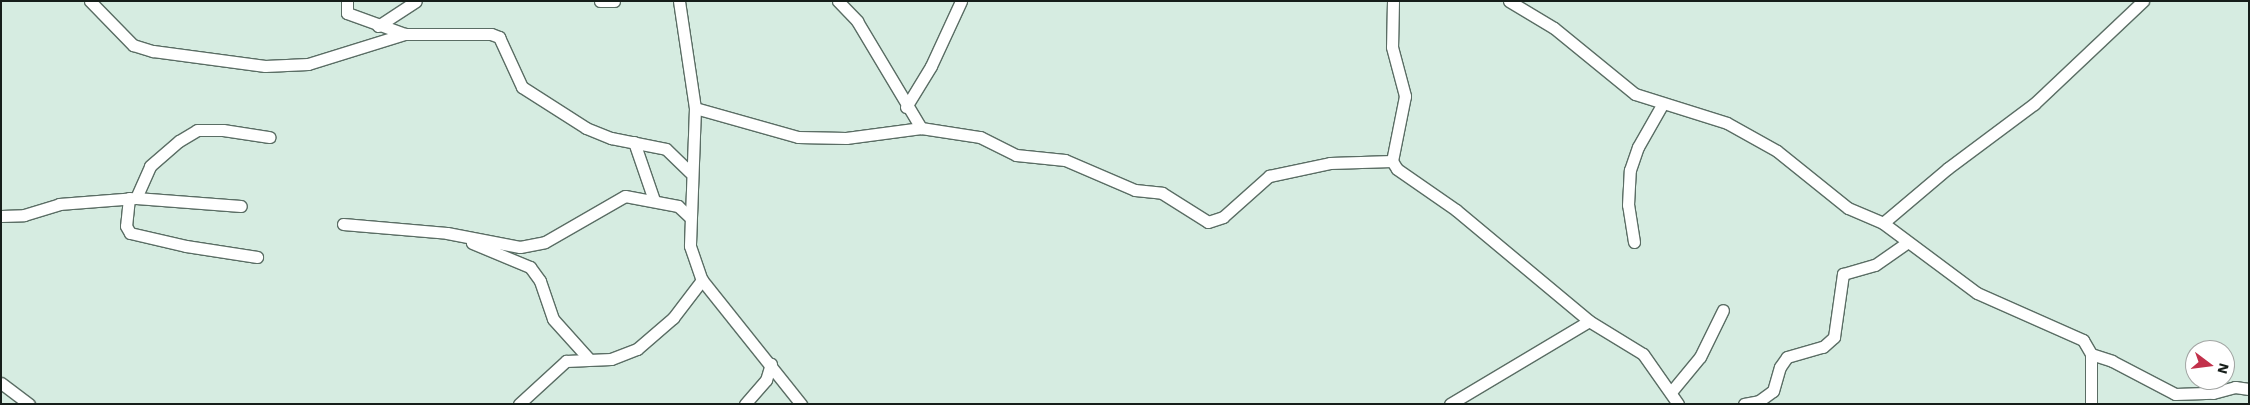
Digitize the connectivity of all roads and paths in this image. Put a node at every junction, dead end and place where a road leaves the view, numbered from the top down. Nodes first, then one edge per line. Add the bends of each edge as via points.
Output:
1 (90, 1) edge
2 (347, 1) edge
3 (416, 1) edge
4 (600, 1) edge
5 (614, 1) edge
6 (679, 1) edge
7 (838, 1) edge
8 (961, 1) edge
9 (1393, 1) edge
10 (1509, 1) edge
11 (2143, 1) edge
12 (378, 26) junction
13 (405, 34) junction
14 (1662, 105) junction
15 (906, 107) junction
16 (695, 108) junction
17 (921, 128) junction
18 (269, 137) dead end
19 (634, 142) junction
20 (1392, 162) junction
21 (690, 172) junction
22 (133, 198) junction
23 (654, 200) junction
24 (241, 206) dead end
25 (1, 216) edge
26 (690, 217) junction
27 (1883, 223) junction
28 (343, 224) dead end
29 (448, 233) junction
30 (1634, 242) dead end
31 (1906, 243) junction
32 (257, 256) dead end
33 (702, 280) junction
34 (1723, 310) dead end
35 (1589, 321) junction
36 (2091, 354) junction
37 (589, 359) junction
38 (771, 364) junction
39 (1, 383) edge
40 (2249, 389) edge
41 (1671, 392) junction
42 (29, 404) edge
43 (519, 404) edge
44 (745, 404) edge
45 (801, 404) edge
46 (1450, 404) edge
47 (1678, 404) edge
48 (1744, 404) edge
49 (2091, 404) edge

1 - 13 street via 133,44 153,51 265,66 308,64
2 - 12 street via 347,13
3 - 12 street
4 - 5 street
6 - 16 street
7 - 15 street via 857,21
8 - 15 street via 931,66
9 - 20 street via 1392,47 1405,96
10 - 14 street via 1554,28 1622,86
11 - 27 street via 2034,104 1948,168
12 - 13 street
13 - 19 street via 491,34 498,37 522,87 586,128
14 - 27 street via 1727,123 1777,150 1848,208
14 - 30 street via 1638,147 1630,170 1628,205
15 - 17 street
16 - 17 street via 798,137 846,138
16 - 21 street
17 - 20 street via 980,137 1016,155 1077,163 1103,179 1135,190 1169,196 1208,222 1223,217 1247,192 1269,176 1330,162
18 - 22 street via 223,130 197,130 179,140 150,166
19 - 21 street via 666,148
19 - 23 street
20 - 35 street via 1397,169 1456,210
21 - 26 street
22 - 24 street
22 - 25 street via 59,204 24,215
22 - 32 street via 126,226 130,233 195,248
23 - 26 street via 678,206
23 - 29 street via 625,196 545,242 520,246
26 - 33 street via 690,246
27 - 31 street
28 - 29 street
29 - 37 street via 530,267 540,281 553,319
31 - 36 street via 1977,293 2083,340
31 - 48 street via 1875,265 1843,274 1834,337 1823,347 1787,357 1780,367 1773,391 1759,401
33 - 37 street via 673,318 637,349 611,360
33 - 38 street
34 - 41 street via 1700,357
35 - 41 street via 1643,354
35 - 46 street
36 - 40 street via 2112,361 2175,394 2213,393 2235,387
36 - 49 street
37 - 43 street via 566,361
38 - 44 street via 766,380
38 - 45 street
39 - 42 street
41 - 47 street

